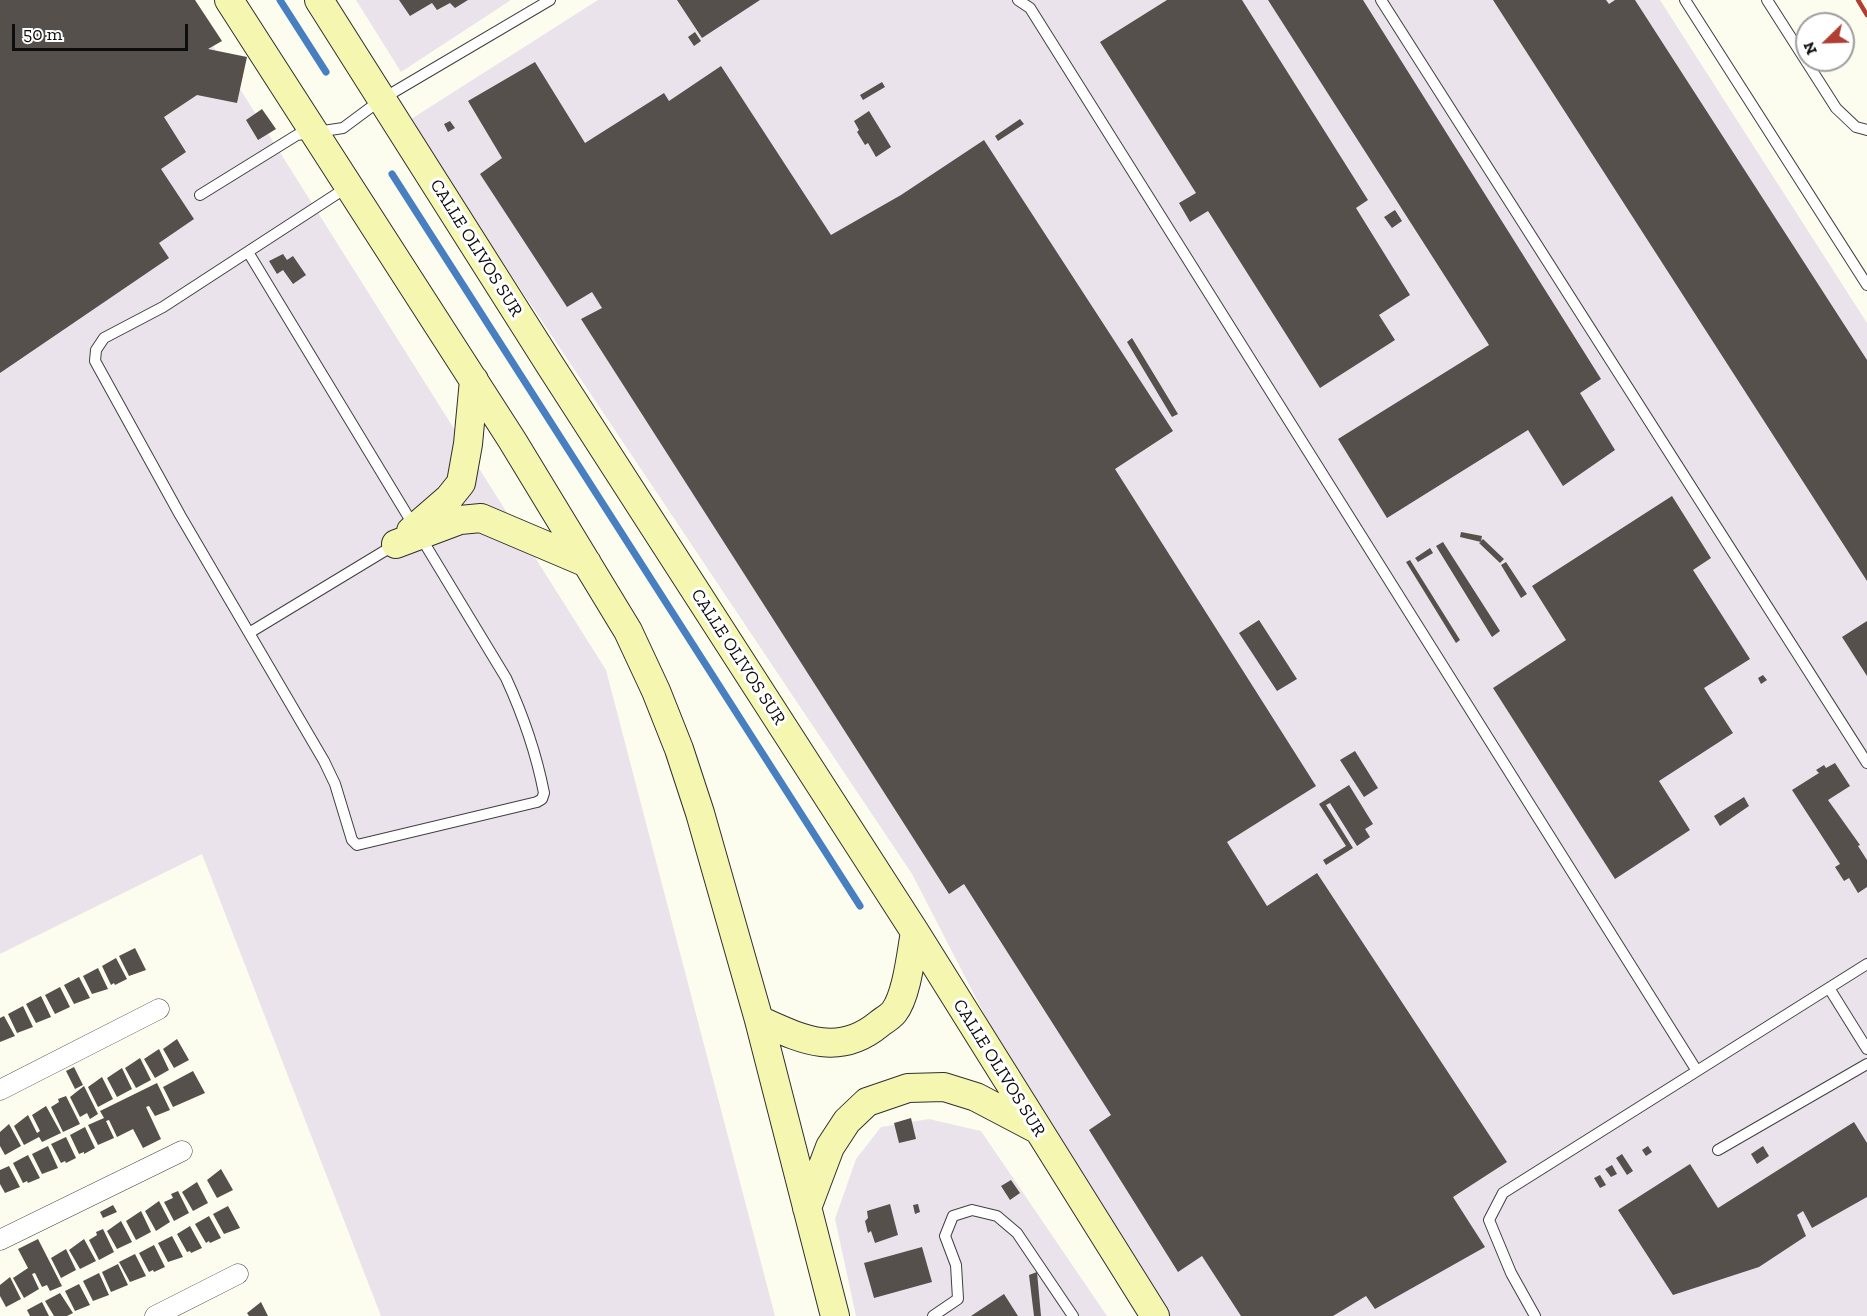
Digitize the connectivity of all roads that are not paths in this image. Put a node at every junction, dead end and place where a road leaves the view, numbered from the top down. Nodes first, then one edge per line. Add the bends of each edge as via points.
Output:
1 (229, 0) edge
2 (319, 0) edge
3 (550, 0) edge
4 (1018, 0) edge
5 (1381, 0) edge
6 (1685, 0) edge
7 (1767, 0) edge
8 (382, 99) junction
9 (1867, 130) edge
10 (313, 133) junction
11 (349, 186) junction
12 (200, 195) dead end
13 (248, 252) junction
14 (1867, 285) edge
15 (474, 380) junction
16 (461, 483) junction
17 (481, 518) junction
18 (410, 536) junction
19 (586, 563) junction
20 (249, 633) junction
21 (1867, 763) edge
22 (915, 932) junction
23 (1867, 964) edge
24 (1829, 988) junction
25 (159, 1009) dead end
26 (759, 1020) junction
27 (1867, 1049) edge
28 (1867, 1064) edge
29 (1697, 1071) junction
30 (0, 1089) edge
31 (1037, 1130) junction
32 (1718, 1150) dead end
33 (182, 1151) dead end
34 (807, 1208) junction
35 (0, 1240) edge
36 (238, 1274) dead end
37 (155, 1316) edge
38 (835, 1316) edge
39 (933, 1316) edge
40 (1073, 1316) edge
41 (1155, 1316) edge
42 (1535, 1316) edge

1 - 10 main road
2 - 8 main road, CALLE OLIVOS SUR
3 - 8 lane
4 - 29 lane via 1030,8
5 - 21 lane
6 - 14 lane
7 - 9 lane via 1836,108 1856,127
8 - 10 lane via 343,128
8 - 22 main road, CALLE OLIVOS SUR
10 - 11 main road
10 - 12 lane via 297,135
11 - 13 lane
11 - 15 main road
13 - 18 lane
13 - 20 lane via 163,308 104,338 96,350 95,361
15 - 16 main road
15 - 19 main road
16 - 17 main road
16 - 18 main road
17 - 18 main road via 460,520
17 - 19 main road
18 - 20 lane
18 - 20 lane via 506,678 533,748 544,793 542,799 357,845 324,761
19 - 26 main road via 628,631 680,749
22 - 26 main road via 907,980 894,1012 870,1031 850,1040 824,1044
22 - 31 main road, CALLE OLIVOS SUR
23 - 24 lane
24 - 27 lane
24 - 29 lane
25 - 30 street
26 - 34 main road
28 - 32 lane
29 - 42 lane via 1503,1193 1489,1220 1511,1273
31 - 34 main road via 976,1097 944,1087 908,1088 867,1102 847,1121 830,1147
31 - 41 main road, CALLE OLIVOS SUR
33 - 35 street
34 - 38 main road
36 - 37 street
39 - 40 lane via 958,1299 956,1265 945,1236 953,1216 972,1210 997,1216 1017,1233

